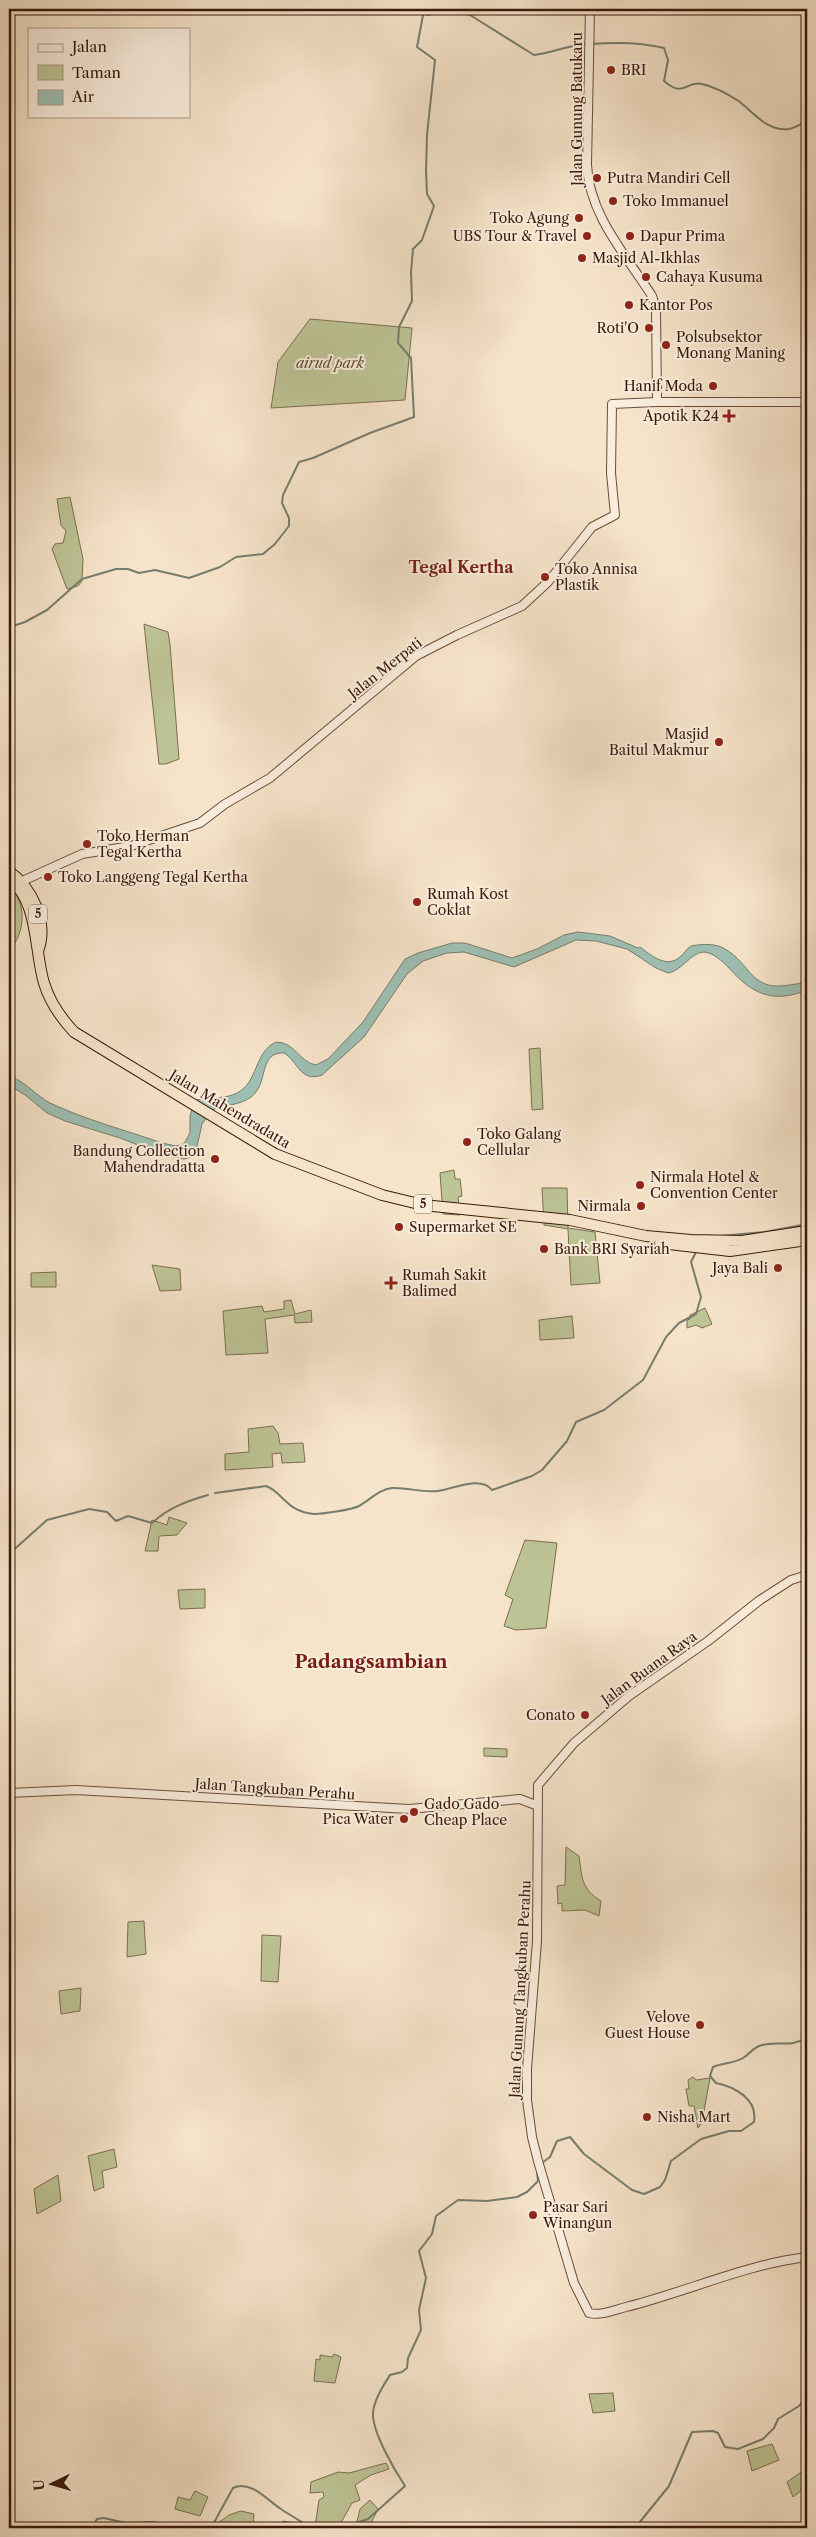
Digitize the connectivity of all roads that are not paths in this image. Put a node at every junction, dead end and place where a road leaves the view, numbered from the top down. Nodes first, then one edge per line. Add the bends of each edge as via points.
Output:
1 (590, 9) edge
2 (657, 402) junction
3 (807, 402) edge
4 (9, 871) edge
5 (15, 881) edge
6 (807, 1231) edge
7 (646, 1236) junction
8 (807, 1240) edge
9 (807, 1576) edge
10 (537, 1790) junction
11 (9, 1793) edge
12 (520, 1799) junction
13 (538, 1806) junction
14 (807, 2257) edge

1 - 2 street, Jalan Gunung Batukaru via 589,190 604,222 652,296 656,308
2 - 3 street, Jalan Merpati
2 - 5 street, Jalan Merpati via 615,402 610,407 615,516 592,527 548,582 522,606 437,644 412,660 266,781 194,826 131,846 82,854
4 - 5 highway, Jalan Mahendradatta / 5
5 - 7 highway, Jalan Mahendradatta / 5 via 31,895 38,911 42,942 38,951 44,984 57,1010 74,1032 281,1157 382,1195 424,1204 570,1220
6 - 7 highway, Jalan Mahendradatta / 5 via 728,1242
7 - 8 highway, Jalan Mahendradatta / 5 via 663,1243 730,1251
9 - 10 street, Jalan Buana Raya via 791,1580 760,1600 629,1696 574,1743 543,1778
10 - 12 street, Jalan Buana Raya
10 - 13 street, Jalan Gunung Tangkuban Perahu
11 - 12 street, Jalan Tangkuban Perahu via 76,1790 409,1809
12 - 13 street, Jalan Tangkuban Perahu
13 - 14 street, Jalan Gunung Tangkuban Perahu via 537,1941 527,2100 539,2164 574,2283 585,2308 591,2314 603,2313 776,2262

